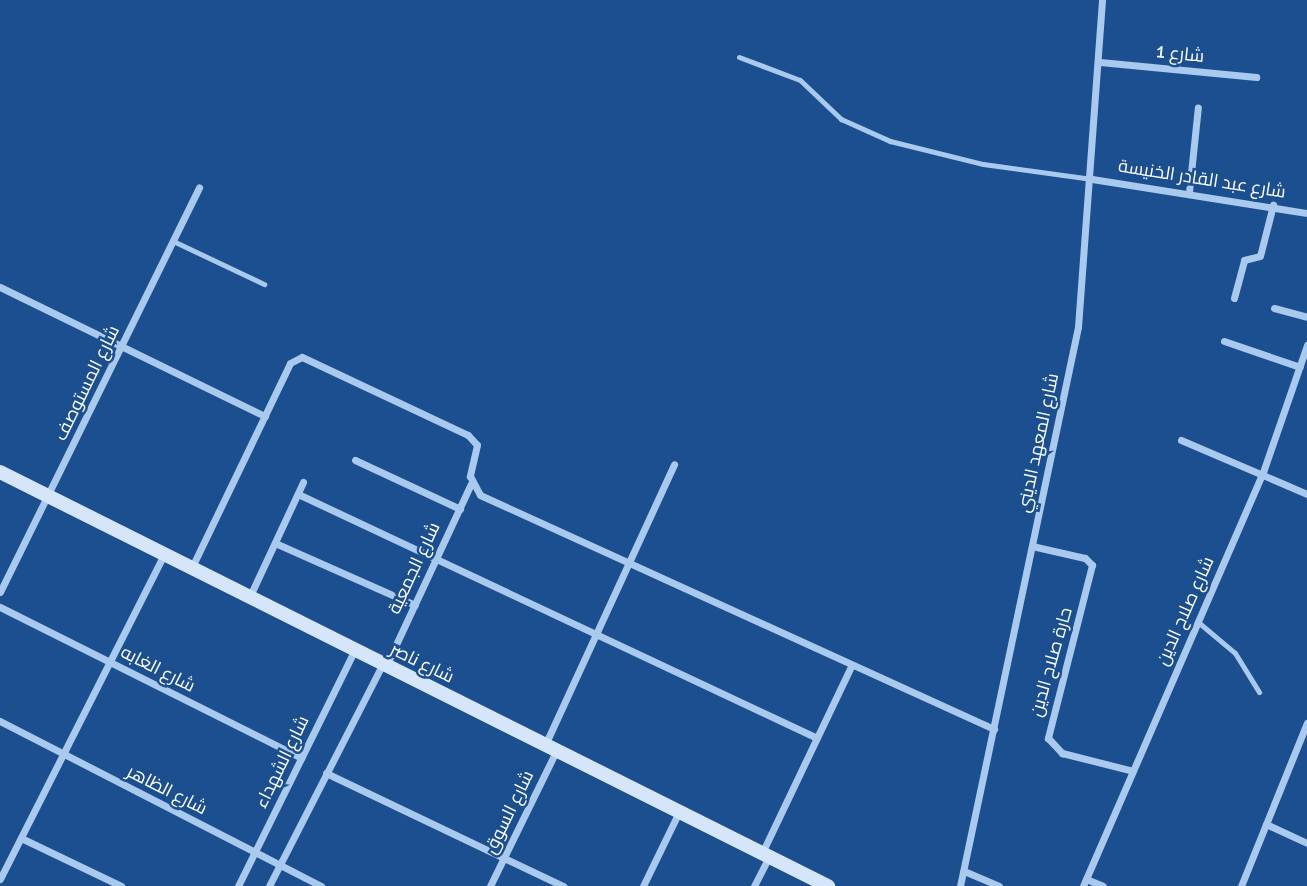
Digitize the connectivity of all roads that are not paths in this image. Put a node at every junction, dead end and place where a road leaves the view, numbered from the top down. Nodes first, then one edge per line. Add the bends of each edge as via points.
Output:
1 (1102, 0) edge
2 (739, 57) dead end
3 (1100, 62) junction
4 (1256, 77) dead end
5 (1198, 107) dead end
6 (1093, 179) junction
7 (199, 187) dead end
8 (1189, 191) junction
9 (1273, 205) junction
10 (1307, 213) edge
11 (173, 241) junction
12 (264, 284) dead end
13 (0, 287) edge
14 (1234, 298) dead end
15 (1273, 308) dead end
16 (1307, 317) edge
17 (1224, 341) dead end
18 (123, 345) junction
19 (1307, 345) edge
20 (1300, 367) junction
21 (265, 416) junction
22 (1181, 440) dead end
23 (355, 460) dead end
24 (674, 464) dead end
25 (0, 472) edge
26 (1262, 475) junction
27 (303, 482) dead end
28 (471, 484) junction
29 (298, 494) junction
30 (1307, 494) edge
31 (47, 498) junction
32 (460, 509) junction
33 (275, 543) junction
34 (1032, 546) junction
35 (163, 556) junction
36 (436, 559) junction
37 (628, 562) junction
38 (191, 569) junction
39 (0, 592) edge
40 (249, 598) junction
41 (415, 605) junction
42 (0, 607) edge
43 (1198, 622) junction
44 (596, 634) junction
45 (354, 651) junction
46 (109, 662) junction
47 (384, 666) junction
48 (851, 666) junction
49 (1259, 692) dead end
50 (0, 721) edge
51 (1307, 723) edge
52 (993, 729) junction
53 (817, 738) junction
54 (550, 748) junction
55 (63, 754) junction
56 (301, 758) junction
57 (1133, 771) junction
58 (326, 773) junction
59 (679, 812) junction
60 (1266, 824) junction
61 (21, 838) junction
62 (1307, 843) edge
63 (255, 853) junction
64 (765, 855) junction
65 (504, 858) junction
66 (279, 866) junction
67 (964, 871) junction
68 (0, 879) edge
69 (1084, 882) edge
70 (121, 886) edge
71 (238, 886) edge
72 (269, 886) edge
73 (321, 886) edge
74 (490, 886) edge
75 (563, 886) edge
76 (643, 886) edge
77 (754, 886) edge
78 (828, 886) edge
79 (960, 886) edge
80 (999, 886) edge
81 (1103, 886) edge
82 (1241, 886) edge

1 - 3 street, شارع المعهد الديني
2 - 6 lane via 800,80 841,118 890,141 983,164
3 - 4 street, شارع 1
3 - 6 street, شارع المعهد الديني
5 - 8 street
6 - 8 street, شارع عبد القادر الخنيسة
6 - 34 street, شارع المعهد الديني via 1078,327
7 - 11 street, شارع المستوصف
8 - 9 street, شارع عبد القادر الخنيسة
9 - 10 street, شارع عبد القادر الخنيسة
9 - 14 street via 1260,256 1244,260
11 - 12 lane
11 - 18 street, شارع المستوصف
13 - 18 street
15 - 16 street
17 - 20 street
18 - 21 street
18 - 31 street, شارع المستوصف
19 - 20 street, شارع صلاح الدين
20 - 26 street, شارع صلاح الدين
21 - 28 street, شارع الجمعية via 290,363 309,358 468,436 478,452
21 - 38 street
22 - 26 street
23 - 32 street
24 - 37 street, شارع السوق
25 - 31 street, شارع ناصر
26 - 30 street
26 - 43 street, شارع صلاح الدين
27 - 29 street
28 - 32 street, شارع الجمعية
28 - 37 street via 480,495
29 - 33 street
29 - 36 street
31 - 35 street, شارع ناصر
31 - 39 street, شارع المستوصف
32 - 36 street, شارع الجمعية
33 - 40 street
33 - 41 street
34 - 52 street, شارع المعهد الديني
34 - 57 street, حارة صلاح الدين via 1085,558 1091,565 1048,738 1062,753
35 - 38 street, شارع ناصر
35 - 46 street
36 - 41 street, شارع الجمعية
36 - 44 street
37 - 44 street, شارع السوق
37 - 48 street
38 - 40 street, شارع ناصر
40 - 45 street, شارع ناصر
41 - 47 street, شارع الجمعية
42 - 46 street, شارع الغابه
43 - 49 lane via 1235,653
43 - 57 street, شارع صلاح الدين
44 - 53 street
44 - 54 street, شارع السوق
45 - 47 street, شارع ناصر
45 - 56 street, شارع الشهداء
46 - 55 street
46 - 56 street, شارع الغابه
47 - 54 street, شارع ناصر
47 - 58 street
48 - 52 street
48 - 53 street
50 - 55 street, شارع الظاهر
51 - 60 street
52 - 67 street, شارع المعهد الديني
53 - 64 street
54 - 59 street, شارع ناصر
54 - 65 street, شارع السوق
55 - 61 street
55 - 63 street, شارع الظاهر
56 - 63 street, شارع الشهداء
57 - 69 street, شارع صلاح الدين
58 - 65 street
58 - 66 street
59 - 64 street, شارع ناصر
59 - 76 street
60 - 62 street
60 - 82 street
61 - 68 street
61 - 70 street
63 - 66 street, شارع الظاهر
63 - 71 street, شارع الشهداء
64 - 77 street
64 - 78 street, شارع ناصر
65 - 74 street, شارع السوق
65 - 75 street
66 - 72 street
66 - 73 street, شارع الظاهر
67 - 79 street, شارع المعهد الديني
67 - 80 street
69 - 81 street

